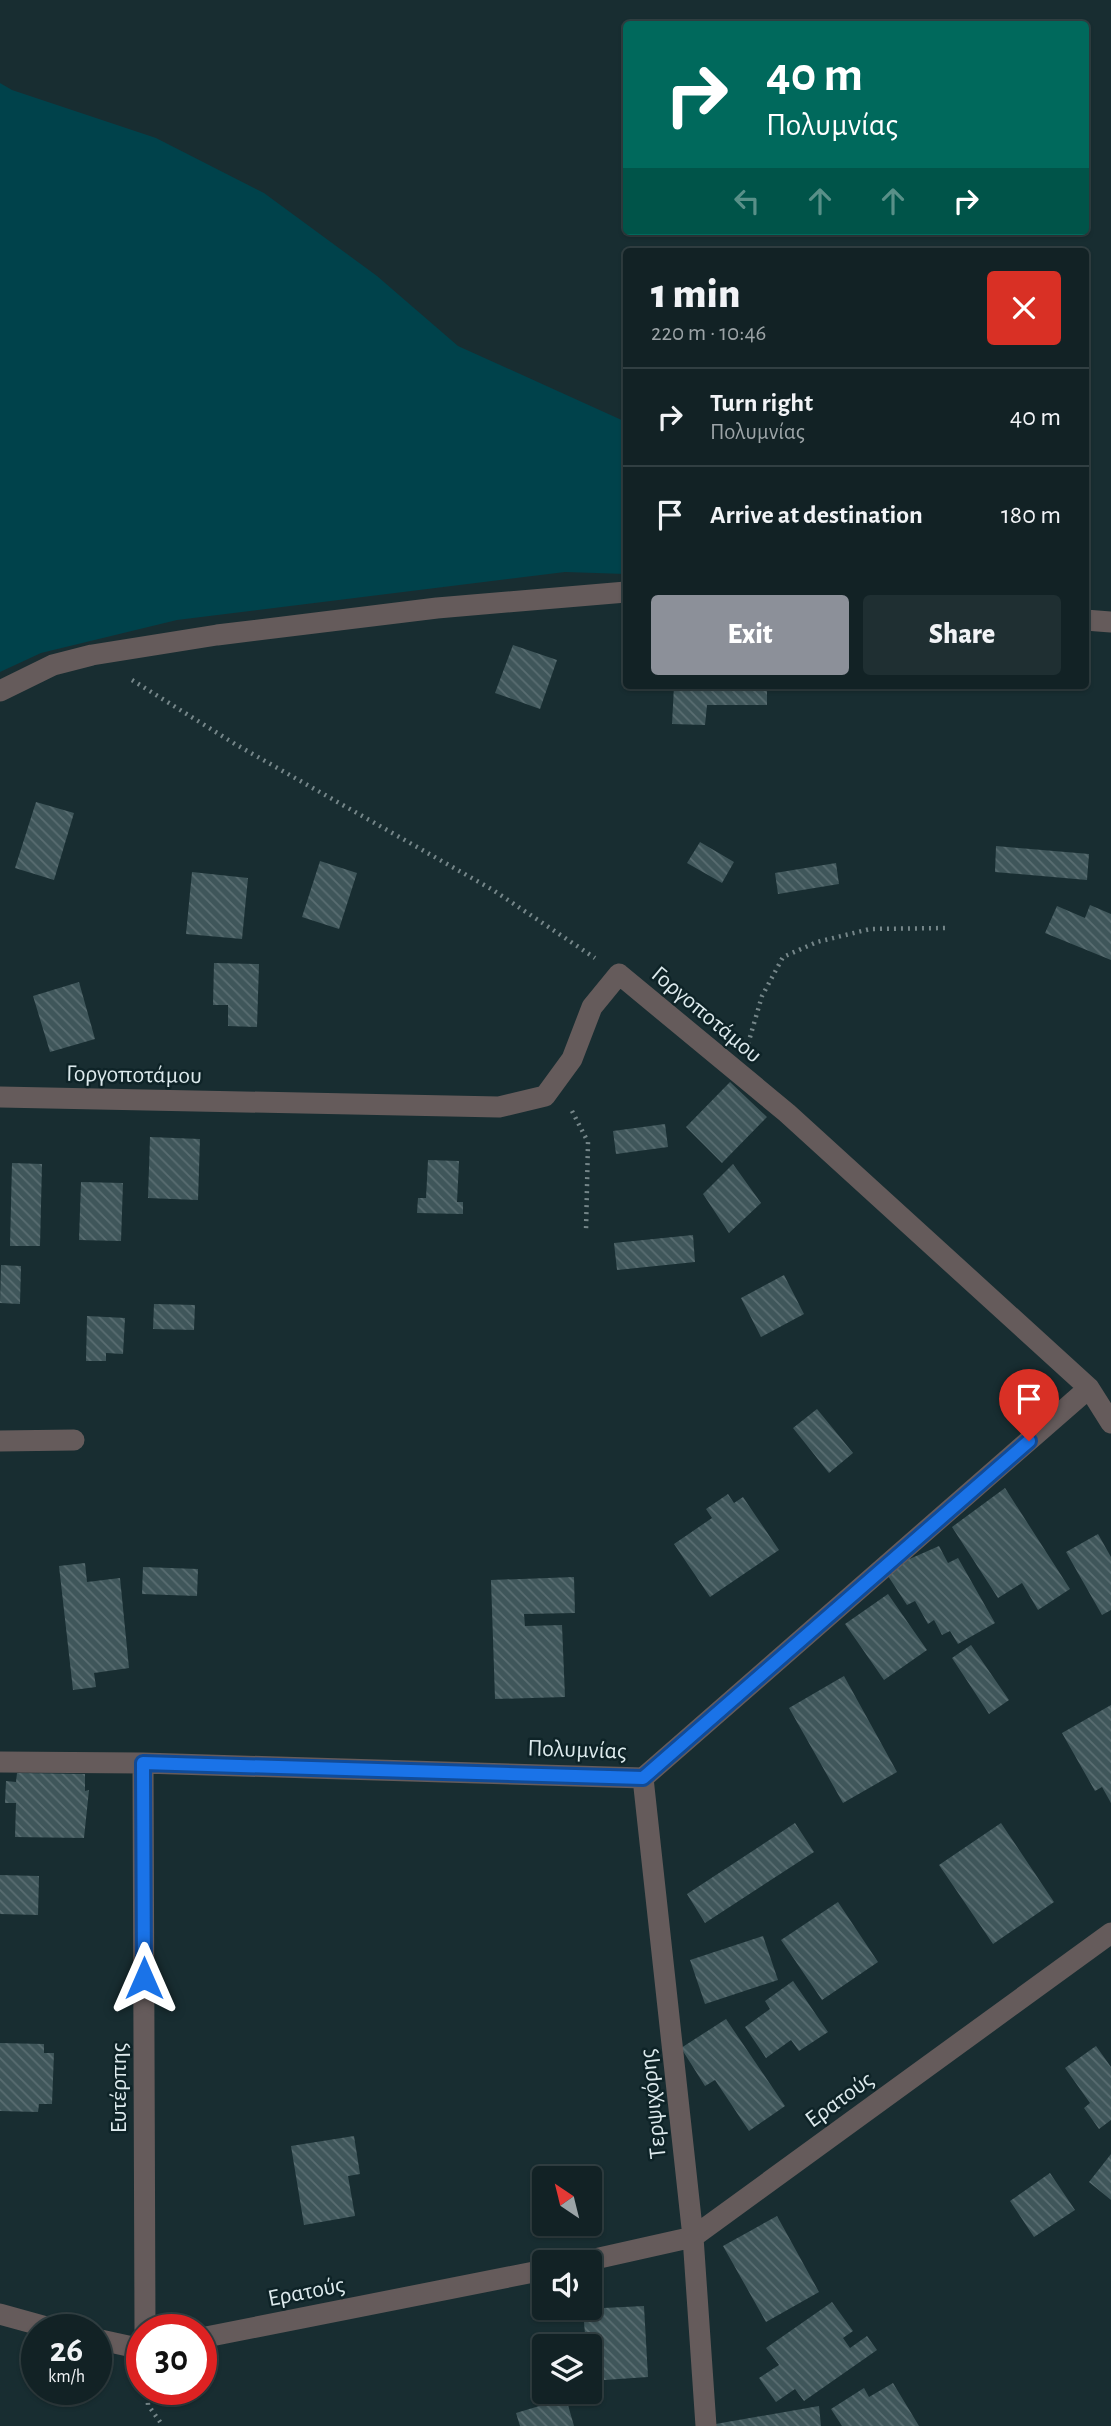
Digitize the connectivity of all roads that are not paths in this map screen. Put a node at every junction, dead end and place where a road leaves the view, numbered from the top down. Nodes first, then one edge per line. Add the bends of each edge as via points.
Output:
1 (623, 592) edge
2 (1089, 620) edge
3 (1111, 622) edge
4 (0, 691) edge
5 (0, 1097) edge
6 (1089, 1388) junction
7 (1111, 1423) edge
8 (74, 1440) dead end
9 (0, 1441) edge
10 (0, 1762) edge
11 (143, 1763) junction
12 (643, 1778) junction
13 (1111, 1933) edge
14 (693, 2238) junction
15 (602, 2258) edge
16 (532, 2272) edge
17 (0, 2314) edge
18 (145, 2314) edge
19 (21, 2320) edge
20 (217, 2335) edge
21 (706, 2426) edge

1 - 4 street via 437,608 216,635 53,665
2 - 3 street
5 - 6 street, Γοργοποτάμου via 499,1107 545,1096 572,1059 592,1007 619,974 787,1114
6 - 7 street, Γοργοποτάμου
6 - 12 street, Πολυμνίας
8 - 9 street
10 - 11 street, Πολυμνίας
11 - 12 street, Πολυμνίας
11 - 18 street, Ευτέρπης
12 - 14 street, Τερψιχόρης
13 - 14 street, Ερατούς
14 - 15 street, Ερατούς
14 - 21 street, Τερψιχόρης
16 - 20 street, Ερατούς
17 - 19 street

